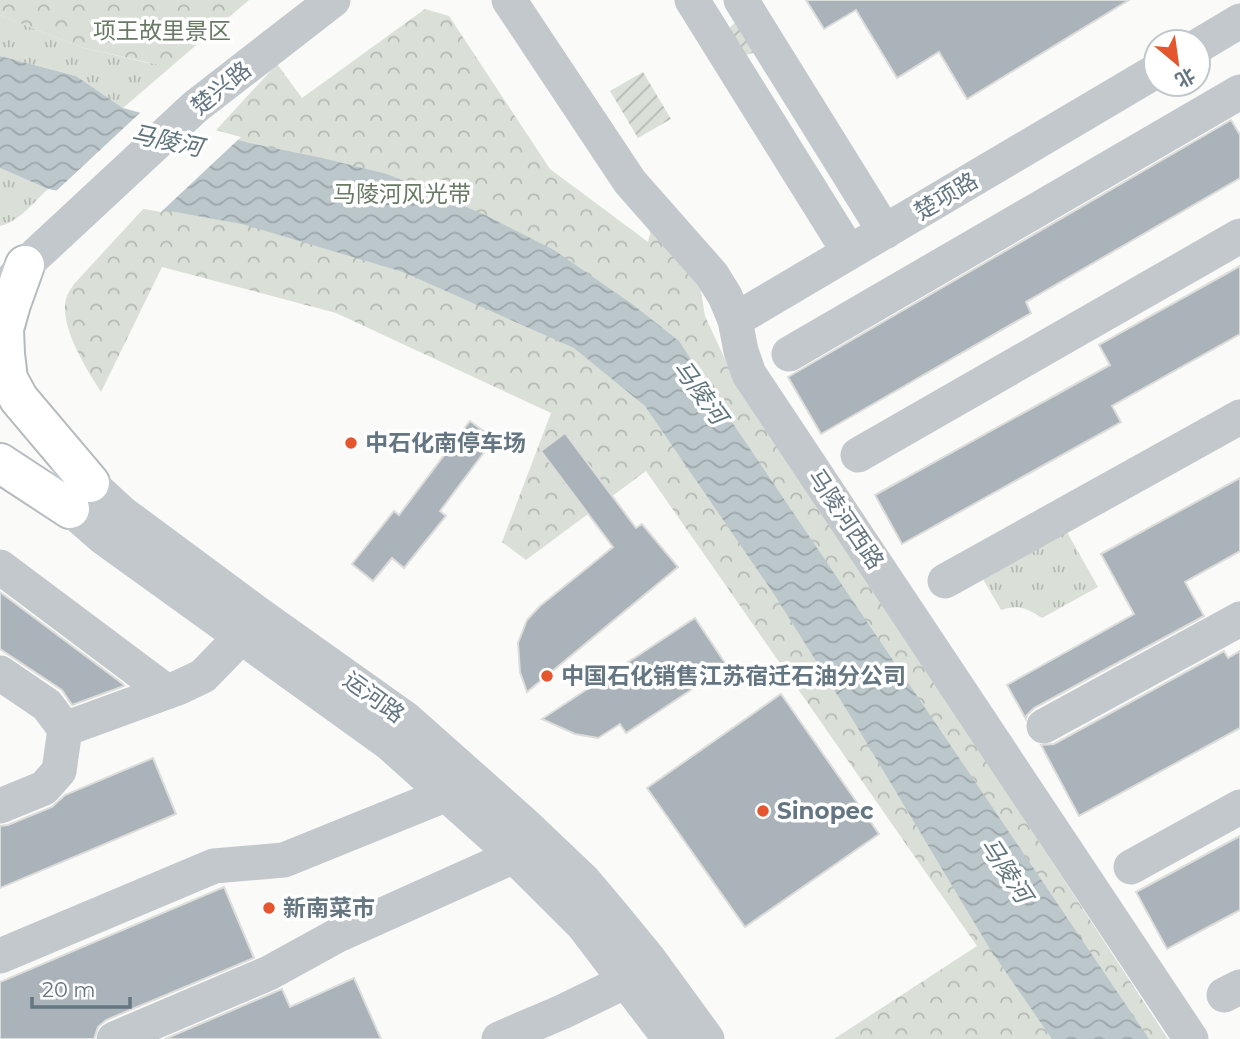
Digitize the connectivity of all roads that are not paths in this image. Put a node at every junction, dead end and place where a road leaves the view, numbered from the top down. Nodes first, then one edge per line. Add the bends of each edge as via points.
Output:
1 (332, 0) edge
2 (692, 0) edge
3 (741, 0) edge
4 (517, 3) edge
5 (1240, 21) edge
6 (1212, 38) edge
7 (1142, 79) edge
8 (1240, 92) edge
9 (885, 232) junction
10 (1240, 236) edge
11 (849, 253) junction
12 (25, 265) junction
13 (0, 294) edge
14 (735, 320) junction
15 (789, 354) dead end
16 (0, 398) edge
17 (1240, 417) edge
18 (0, 446) edge
19 (858, 455) dead end
20 (0, 463) edge
21 (80, 496) junction
22 (0, 567) edge
23 (945, 581) dead end
24 (1240, 619) edge
25 (249, 625) junction
26 (0, 673) edge
27 (167, 692) junction
28 (1044, 726) dead end
29 (65, 729) junction
30 (458, 784) junction
31 (0, 806) edge
32 (1240, 807) edge
33 (525, 845) junction
34 (1131, 867) dead end
35 (0, 956) edge
36 (637, 969) junction
37 (114, 1039) edge
38 (499, 1039) edge
39 (670, 1039) edge
40 (707, 1039) edge
41 (1191, 1039) edge

1 - 12 street, 楚兴路 via 195,107
2 - 11 street
3 - 9 street
4 - 14 street, 马陵河西路 via 630,183 712,275
5 - 6 street
7 - 9 street, 楚项路
8 - 15 street
9 - 11 street, 楚项路
10 - 19 street
11 - 14 street, 楚项路
12 - 13 street, 楚兴路
12 - 21 main road via 4,329 8,379
14 - 41 street, 马陵河西路 via 749,374
16 - 21 street, 运河路
17 - 23 street
18 - 21 street, 运河路
20 - 21 main road
21 - 25 street, 运河路 via 122,513
22 - 27 street
24 - 28 street
25 - 27 street via 204,676
25 - 30 street, 运河路 via 406,719
26 - 29 street via 47,705
27 - 29 street
29 - 31 street via 60,771 44,788
30 - 33 street, 运河路
30 - 35 street via 284,860 214,866
32 - 34 street
33 - 36 street, 运河路 via 584,881
33 - 37 street via 338,935 269,974
36 - 38 street via 562,1012
36 - 39 street, 运河路
36 - 40 street, 运河路

